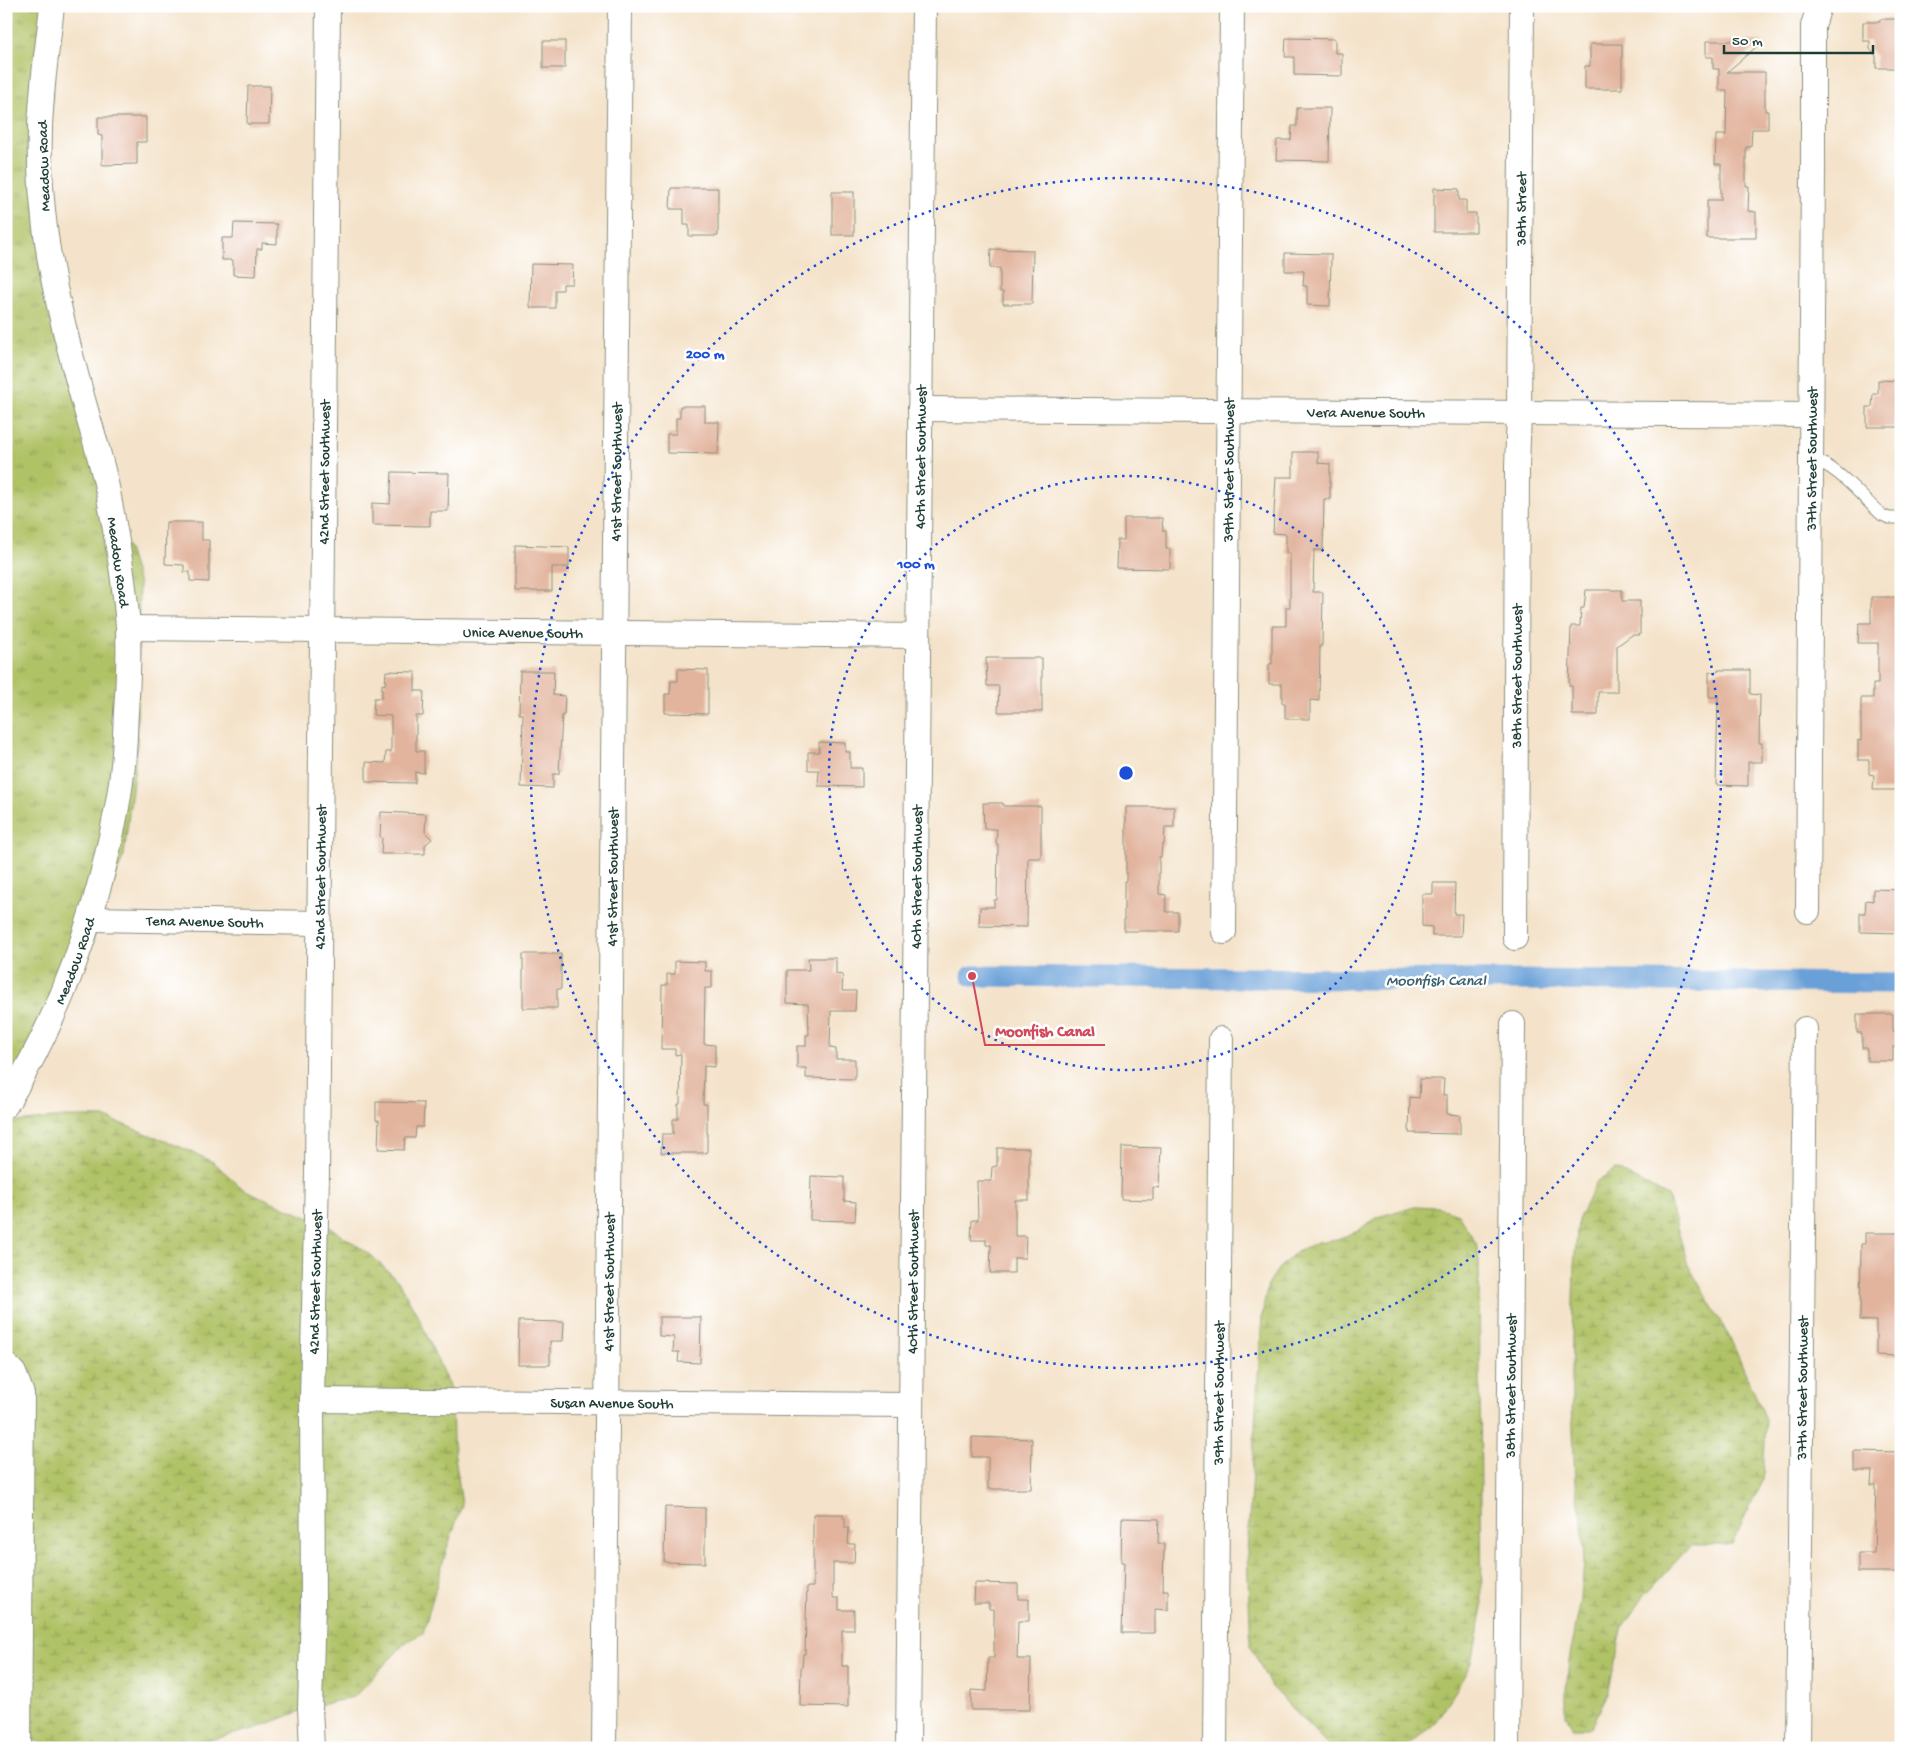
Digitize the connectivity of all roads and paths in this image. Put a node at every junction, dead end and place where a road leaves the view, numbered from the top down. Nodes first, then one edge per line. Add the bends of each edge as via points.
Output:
1 (52, 6) edge
2 (328, 6) edge
3 (620, 6) edge
4 (924, 6) edge
5 (1232, 6) edge
6 (1522, 6) edge
7 (1819, 6) edge
8 (920, 409) junction
9 (1229, 411) junction
10 (1519, 413) junction
11 (1811, 415) junction
12 (1811, 458) junction
13 (1901, 518) edge
14 (128, 628) junction
15 (322, 630) junction
16 (613, 632) junction
17 (918, 636) junction
18 (1808, 912) dead end
19 (90, 918) junction
20 (319, 923) junction
21 (1224, 932) dead end
22 (1515, 938) dead end
23 (1512, 1024) dead end
24 (1805, 1029) dead end
25 (1221, 1039) dead end
26 (6, 1105) edge
27 (6, 1365) edge
28 (312, 1400) junction
29 (608, 1403) junction
30 (911, 1405) junction
31 (12, 1708) edge
32 (18, 1748) edge
33 (312, 1748) edge
34 (604, 1748) edge
35 (908, 1748) edge
36 (1215, 1748) edge
37 (1506, 1748) edge
38 (1798, 1748) edge

1 - 14 street, Meadow Road via 40,126 46,233 69,347 110,500
2 - 15 street, 42nd Street Southwest
3 - 16 street, 41st Street Southwest
4 - 8 street, 40th Street Southwest
5 - 9 street, 39th Street Southwest
6 - 10 street, 38th Street
7 - 11 street, 37th Street Southwest via 1813,26
8 - 9 street, Vera Avenue South
8 - 17 street, 40th Street Southwest
9 - 10 street, Vera Avenue South
9 - 21 street, 39th Street Southwest
10 - 11 street, Vera Avenue South
10 - 22 street, 38th Street Southwest
11 - 12 street, 37th Street Southwest
12 - 13 lane via 1835,472 1882,515
12 - 18 street, 37th Street Southwest
14 - 15 street, Unice Avenue South
14 - 19 street, Meadow Road via 123,764 109,847
15 - 16 street, Unice Avenue South
15 - 20 street, 42nd Street Southwest
16 - 17 street, Unice Avenue South
16 - 29 street, 41st Street Southwest
17 - 30 street, 40th Street Southwest
19 - 20 street, Tena Avenue South
19 - 26 street, Meadow Road via 53,1018
20 - 28 street, 42nd Street Southwest
23 - 37 street, 38th Street Southwest
24 - 38 street, 37th Street Southwest
25 - 36 street, 39th Street Southwest
27 - 31 street via 14,1373 22,1394 22,1495
28 - 29 street, Susan Avenue South
28 - 33 street, 42nd Street Southwest
29 - 30 street, Susan Avenue South
29 - 34 street, 41st Street Southwest
30 - 35 street, 40th Street Southwest
31 - 32 street

